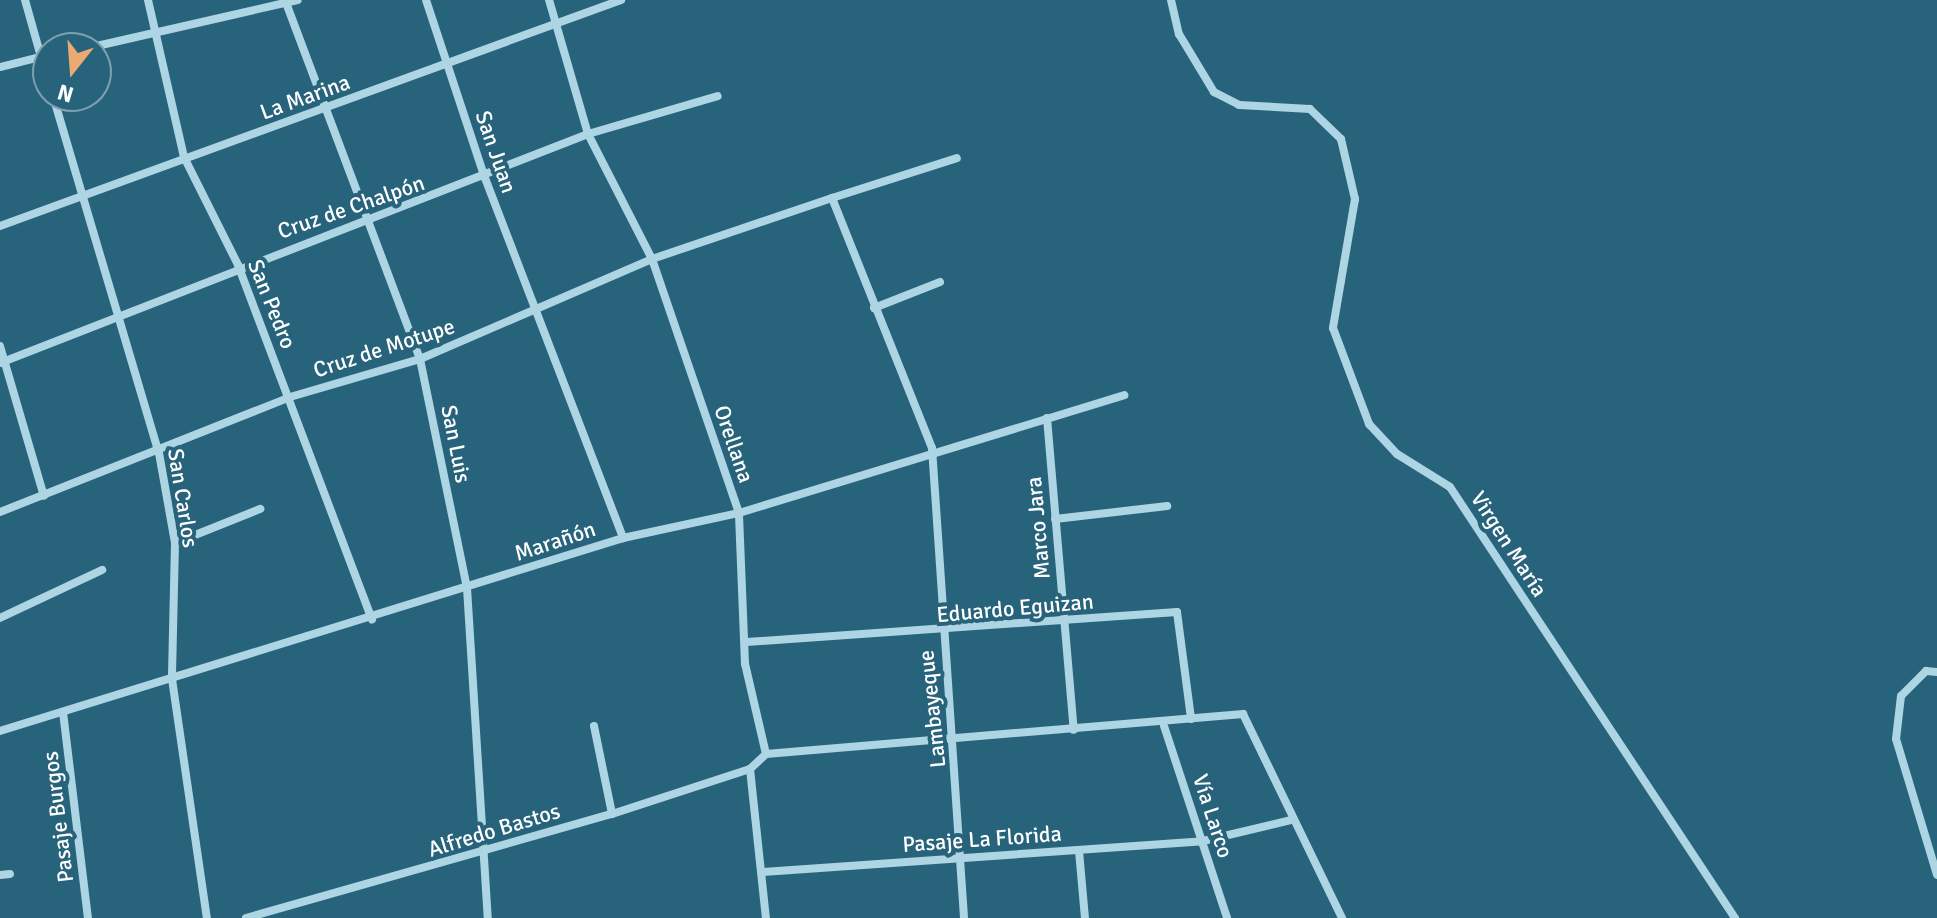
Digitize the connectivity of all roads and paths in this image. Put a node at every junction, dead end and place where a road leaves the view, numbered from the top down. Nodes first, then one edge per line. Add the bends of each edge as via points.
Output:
1 (25, 0) edge
2 (148, 0) edge
3 (298, 0) edge
4 (426, 0) edge
5 (549, 0) edge
6 (621, 0) edge
7 (1171, 0) edge
8 (286, 2) edge
9 (556, 23) junction
10 (36, 32) edge
11 (156, 36) junction
12 (112, 44) edge
13 (32, 59) edge
14 (446, 61) junction
15 (0, 67) edge
16 (718, 96) dead end
17 (328, 110) junction
18 (58, 112) edge
19 (588, 134) junction
20 (184, 157) junction
21 (957, 158) dead end
22 (485, 178) junction
23 (86, 193) junction
24 (832, 198) junction
25 (371, 221) junction
26 (0, 226) edge
27 (652, 259) junction
28 (238, 265) junction
29 (940, 282) dead end
30 (874, 308) junction
31 (118, 313) junction
32 (535, 314) junction
33 (0, 346) edge
34 (420, 359) junction
35 (3, 362) edge
36 (1124, 395) dead end
37 (290, 397) junction
38 (1047, 418) junction
39 (932, 448) junction
40 (159, 453) junction
41 (44, 496) junction
42 (1167, 506) dead end
43 (260, 509) dead end
44 (0, 512) edge
45 (739, 513) junction
46 (1055, 519) junction
47 (623, 538) junction
48 (175, 543) junction
49 (102, 570) dead end
50 (467, 588) junction
51 (0, 618) edge
52 (372, 620) junction
53 (1066, 622) junction
54 (942, 632) junction
55 (747, 642) junction
56 (1937, 672) edge
57 (172, 679) junction
58 (63, 712) junction
59 (1191, 719) junction
60 (594, 726) dead end
61 (1164, 726) junction
62 (1074, 730) junction
63 (0, 731) edge
64 (954, 741) junction
65 (766, 754) junction
66 (750, 769) junction
67 (612, 814) junction
68 (1291, 820) junction
69 (1203, 841) junction
70 (484, 851) junction
71 (1079, 851) junction
72 (962, 859) junction
73 (763, 872) junction
74 (1937, 875) edge
75 (88, 918) edge
76 (207, 918) edge
77 (246, 918) edge
78 (488, 918) edge
79 (766, 918) edge
80 (964, 918) edge
81 (1085, 918) edge
82 (1227, 918) edge
83 (1342, 918) edge
84 (1735, 918) edge

1 - 10 street
2 - 11 street, San Pedro
3 - 8 street
4 - 14 street, San Juan
5 - 9 street, Orellana
6 - 9 street, La Marina
7 - 84 street, Virgen María via 1179,34 1214,92 1239,105 1310,109 1341,139 1355,199 1333,328 1369,424 1397,454 1450,487
8 - 11 street
8 - 17 street, San Luis
9 - 14 street, La Marina
9 - 19 street, Orellana
11 - 12 street
11 - 20 street, San Pedro
13 - 15 street
14 - 17 street, La Marina
14 - 22 street, San Juan
16 - 19 street, Cruz de Chalpón
17 - 20 street, La Marina
17 - 25 street, San Luis
18 - 23 street, San Carlos
19 - 22 street, Cruz de Chalpón
19 - 27 street, Orellana
20 - 23 street, La Marina
20 - 28 street, San Pedro
21 - 24 street, Cruz de Motupe
22 - 25 street, Cruz de Chalpón
22 - 32 street, San Juan
23 - 26 street, La Marina
23 - 31 street, San Carlos
24 - 27 street, Cruz de Motupe
24 - 30 street, Lambayeque
25 - 28 street, Cruz de Chalpón
25 - 34 street, San Luis
27 - 32 street, Cruz de Motupe
27 - 45 street, Orellana
28 - 31 street, Cruz de Chalpón
28 - 37 street, San Pedro
29 - 30 street
30 - 39 street, Lambayeque
31 - 35 street, Cruz de Chalpón
31 - 40 street, San Carlos
32 - 34 street, Cruz de Motupe
32 - 47 street, San Juan
33 - 35 street
34 - 37 street, Cruz de Motupe
34 - 50 street, San Luis
35 - 41 street
36 - 38 street, Marañón
37 - 40 street, Cruz de Motupe
37 - 52 street, San Pedro
38 - 39 street, Marañón
38 - 46 street, Marco Jara
39 - 45 street, Marañón
39 - 54 street, Lambayeque
40 - 41 street, Cruz de Motupe
40 - 48 street, San Carlos
41 - 44 street, Cruz de Motupe
42 - 46 street
43 - 48 street
45 - 47 street, Marañón
45 - 55 street, Orellana
46 - 53 street, Marco Jara
47 - 50 street, Marañón
48 - 57 street, San Carlos
49 - 51 street
50 - 52 street, Marañón
50 - 70 street, San Luis
52 - 57 street, Marañón
53 - 54 street, Eduardo Eguizan
53 - 59 street, Eduardo Eguizan via 1177,612
53 - 62 street, Marco Jara
54 - 55 street, Eduardo Eguizan
54 - 64 street, Lambayeque
55 - 65 street, Orellana via 745,664
56 - 74 street via 1926,671 1901,696 1896,739
57 - 58 street, Marañón
57 - 76 street, San Carlos
58 - 63 street, Marañón
58 - 75 street, Pasaje Burgos
59 - 61 street
59 - 68 street via 1243,714
60 - 67 street
61 - 62 street
61 - 69 street, Vía Larco
62 - 64 street
64 - 65 street
64 - 72 street, Lambayeque
65 - 66 street
66 - 67 street, Alfredo Bastos
66 - 73 street
67 - 70 street, Alfredo Bastos
68 - 69 street, Pasaje La Florida
68 - 83 street
69 - 71 street, Pasaje La Florida
69 - 82 street, Vía Larco
70 - 77 street, Alfredo Bastos
70 - 78 street, San Luis
71 - 72 street, Pasaje La Florida
71 - 81 street
72 - 73 street, Pasaje La Florida
72 - 80 street, Lambayeque
73 - 79 street

